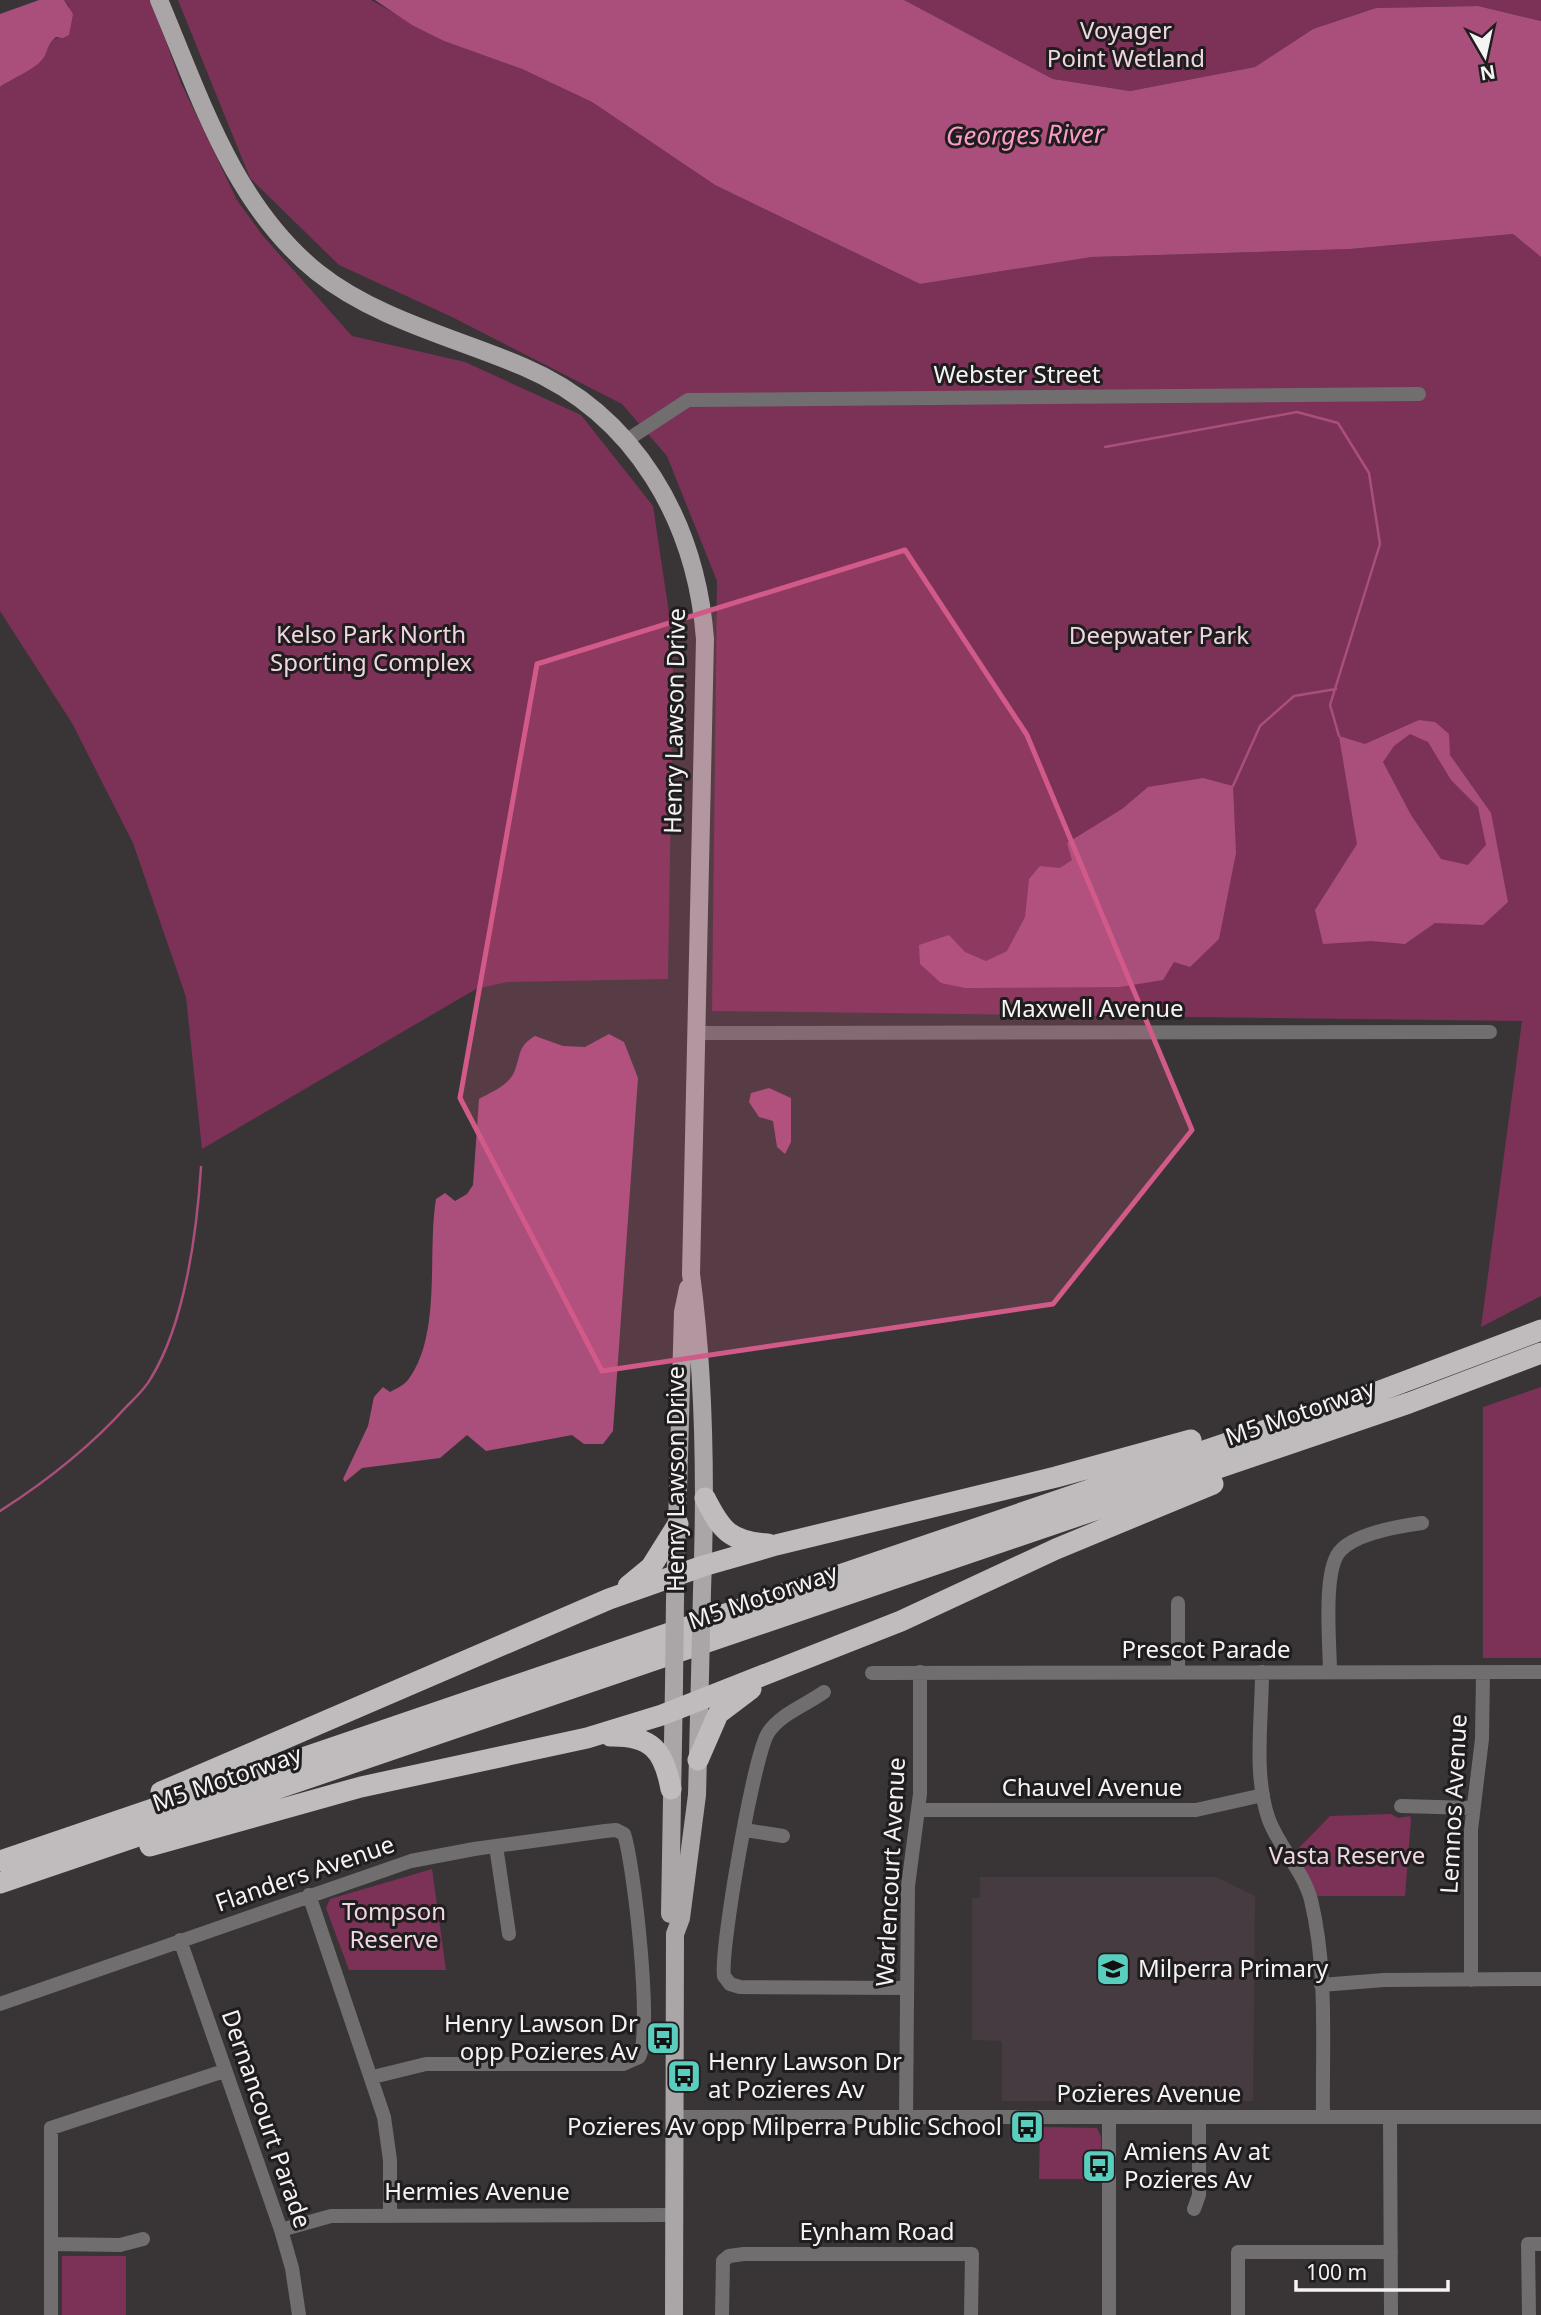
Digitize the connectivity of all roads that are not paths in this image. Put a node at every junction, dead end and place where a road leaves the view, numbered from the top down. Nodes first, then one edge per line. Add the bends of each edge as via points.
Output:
1 (159, 0) edge
2 (1419, 394) dead end
3 (627, 440) junction
4 (1490, 1032) dead end
5 (695, 1033) junction
6 (691, 1274) junction
7 (1541, 1331) edge
8 (1541, 1353) edge
9 (1445, 1367) junction
10 (1409, 1403) junction
11 (705, 1498) junction
12 (1422, 1522) dead end
13 (678, 1524) junction
14 (776, 1545) junction
15 (703, 1566) junction
16 (676, 1576) junction
17 (609, 1599) junction
18 (1178, 1604) dead end
19 (776, 1672) junction
20 (872, 1672) dead end
21 (920, 1672) junction
22 (1178, 1672) junction
23 (1262, 1672) junction
24 (1330, 1672) junction
25 (1541, 1672) edge
26 (1483, 1673) junction
27 (824, 1692) dead end
28 (700, 1700) junction
29 (674, 1709) junction
30 (587, 1738) junction
31 (698, 1760) junction
32 (671, 1789) junction
33 (1263, 1794) junction
34 (1401, 1806) dead end
35 (1473, 1808) junction
36 (918, 1810) junction
37 (745, 1830) junction
38 (783, 1836) dead end
39 (496, 1846) junction
40 (0, 1859) edge
41 (0, 1883) edge
42 (0, 1889) edge
43 (309, 1895) junction
44 (509, 1934) dead end
45 (675, 1934) junction
46 (180, 1941) junction
47 (1541, 1979) edge
48 (1471, 1980) junction
49 (1321, 1985) junction
50 (907, 1988) junction
51 (0, 2004) edge
52 (224, 2071) junction
53 (373, 2077) junction
54 (906, 2116) junction
55 (673, 2117) junction
56 (1110, 2117) junction
57 (1199, 2117) junction
58 (1322, 2117) junction
59 (1390, 2117) junction
60 (1541, 2117) edge
61 (1194, 2209) dead end
62 (390, 2214) junction
63 (674, 2215) junction
64 (281, 2230) junction
65 (143, 2239) dead end
66 (51, 2244) junction
67 (1541, 2244) edge
68 (1391, 2252) junction
69 (51, 2315) edge
70 (299, 2315) edge
71 (674, 2315) edge
72 (722, 2315) edge
73 (971, 2315) edge
74 (1110, 2315) edge
75 (1238, 2315) edge
76 (1391, 2315) edge
77 (1529, 2315) edge

1 - 3 main road, Henry Lawson Drive via 245,191 264,219 318,273 372,304 527,368 554,383
2 - 3 street, Webster Street via 688,400
3 - 5 main road, Henry Lawson Drive via 672,507 690,551 702,603
4 - 5 street, Maxwell Avenue
5 - 6 main road, Henry Lawson Drive
6 - 11 main road, Henry Lawson Drive via 699,1331
6 - 13 main road, Henry Lawson Drive via 683,1312
7 - 9 highway, M5 Motorway
8 - 10 highway, M5 Motorway
9 - 14 highway via 1135,1457
9 - 40 highway, M5 Motorway
10 - 19 highway via 1056,1549 901,1621
10 - 41 highway, M5 Motorway
11 - 14 highway via 729,1535 749,1543
11 - 15 main road, Henry Lawson Drive
12 - 24 street via 1359,1539 1336,1556 1330,1574
13 - 16 main road, Henry Lawson Drive
13 - 17 highway via 652,1567
14 - 15 highway
15 - 16 highway
15 - 28 main road, Henry Lawson Drive, bridge
16 - 17 highway
16 - 29 main road, Henry Lawson Drive, bridge
17 - 40 highway
18 - 22 street
19 - 28 highway
19 - 31 highway via 718,1714
20 - 21 street, Prescot Parade
21 - 22 street, Prescot Parade
21 - 36 street, Warlencourt Avenue
22 - 23 street, Prescot Parade
23 - 24 street, Prescot Parade
23 - 33 street
24 - 26 street, Prescot Parade
25 - 26 street, Prescot Parade
26 - 35 street, Lemnos Avenue via 1482,1739
27 - 37 street via 769,1732 758,1758
28 - 29 highway
28 - 31 main road, Henry Lawson Drive
29 - 30 highway
29 - 32 main road, Henry Lawson Drive
30 - 32 highway via 636,1738 652,1744 667,1768
30 - 42 highway via 405,1776
31 - 45 main road, Henry Lawson Drive via 692,1841
32 - 45 main road, Henry Lawson Drive via 670,1918
33 - 36 street, Chauvel Avenue via 1196,1810
33 - 49 street via 1275,1833 1307,1888
34 - 35 street
35 - 48 street, Lemnos Avenue
36 - 50 street, Warlencourt Avenue via 908,1886
37 - 38 street
37 - 50 street via 724,1967 730,1984
39 - 43 street, Flanders Avenue via 411,1861
39 - 44 street
39 - 53 street, Flanders Avenue via 616,1830 625,1834 644,2009 644,2045 639,2057 623,2064 417,2065
43 - 46 street, Flanders Avenue
43 - 53 street
45 - 55 main road, Henry Lawson Drive
46 - 51 street, Flanders Avenue
46 - 52 street, Dernancourt Parade
47 - 48 street
48 - 49 street
49 - 58 street
50 - 54 street, Warlencourt Avenue
52 - 64 street, Dernancourt Parade
52 - 66 street via 51,2128
53 - 62 street via 390,2160
54 - 55 street, Pozieres Avenue
54 - 56 street, Pozieres Avenue
55 - 63 main road, Henry Lawson Drive
56 - 57 street, Pozieres Avenue
56 - 74 street
57 - 58 street, Pozieres Avenue
57 - 61 street via 1199,2195
58 - 59 street, Pozieres Avenue
59 - 60 street, Pozieres Avenue
59 - 68 street
62 - 63 street, Hermies Avenue
62 - 64 street, Hermies Avenue via 331,2216
63 - 71 main road, Henry Lawson Drive
64 - 70 street, Dernancourt Parade
65 - 66 street via 120,2245
66 - 69 street
67 - 77 street via 1528,2244
68 - 75 street via 1238,2252
68 - 76 street
72 - 73 street, Eynham Road via 726,2257 972,2254

